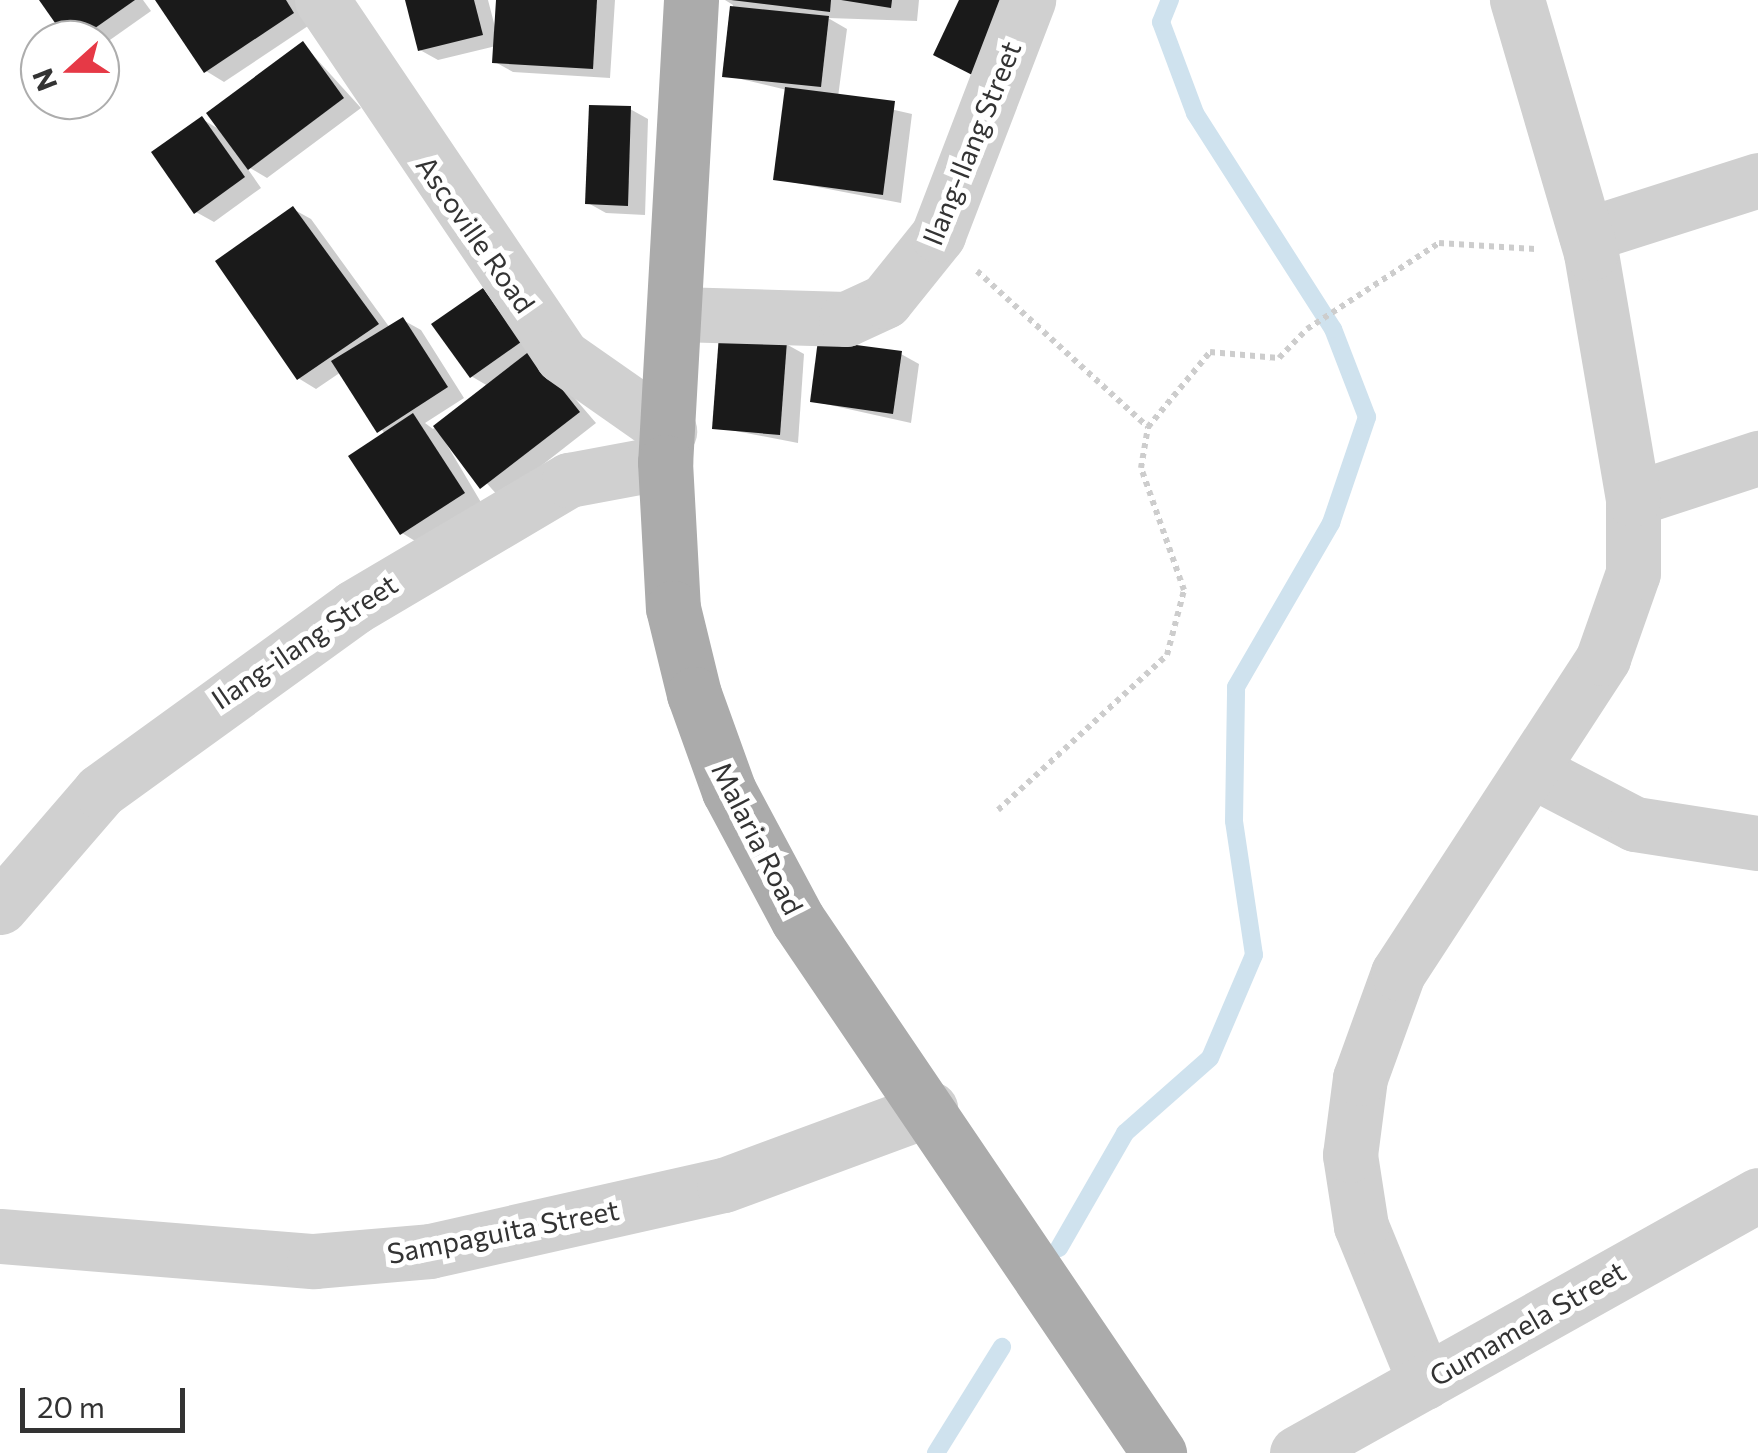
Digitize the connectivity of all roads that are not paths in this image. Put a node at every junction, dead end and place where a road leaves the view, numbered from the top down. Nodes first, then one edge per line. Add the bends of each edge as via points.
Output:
1 (322, 0) edge
2 (691, 0) edge
3 (1028, 0) edge
4 (1517, 0) edge
5 (1758, 180) edge
6 (1588, 244) junction
7 (678, 314) junction
8 (667, 446) junction
9 (1758, 458) edge
10 (1633, 499) junction
11 (1532, 771) junction
12 (1758, 843) edge
13 (0, 907) edge
14 (930, 1109) junction
15 (1758, 1195) edge
16 (0, 1236) edge
17 (1425, 1382) junction
18 (1158, 1453) edge
19 (1297, 1453) edge

1 - 8 street, Ascoville Road via 562,356
2 - 7 main road, Malaria Road
3 - 7 street, Ilang-Ilang Street via 938,235 885,301 846,319
4 - 6 street
5 - 6 street
6 - 10 street
7 - 8 main road, Malaria Road
8 - 13 street, Ilang-ilang Street via 569,480 354,606 100,791
8 - 14 main road, Malaria Road via 673,608 729,790 798,920
9 - 10 street
10 - 11 street via 1633,573 1603,658
11 - 12 street via 1634,824
11 - 17 street via 1398,972 1360,1078 1350,1156 1361,1226
14 - 16 street, Sampaguita Street via 724,1185 430,1251 314,1262
14 - 18 main road, Malaria Road
15 - 17 street, Gumamela Street
17 - 19 street, Gumamela Street

